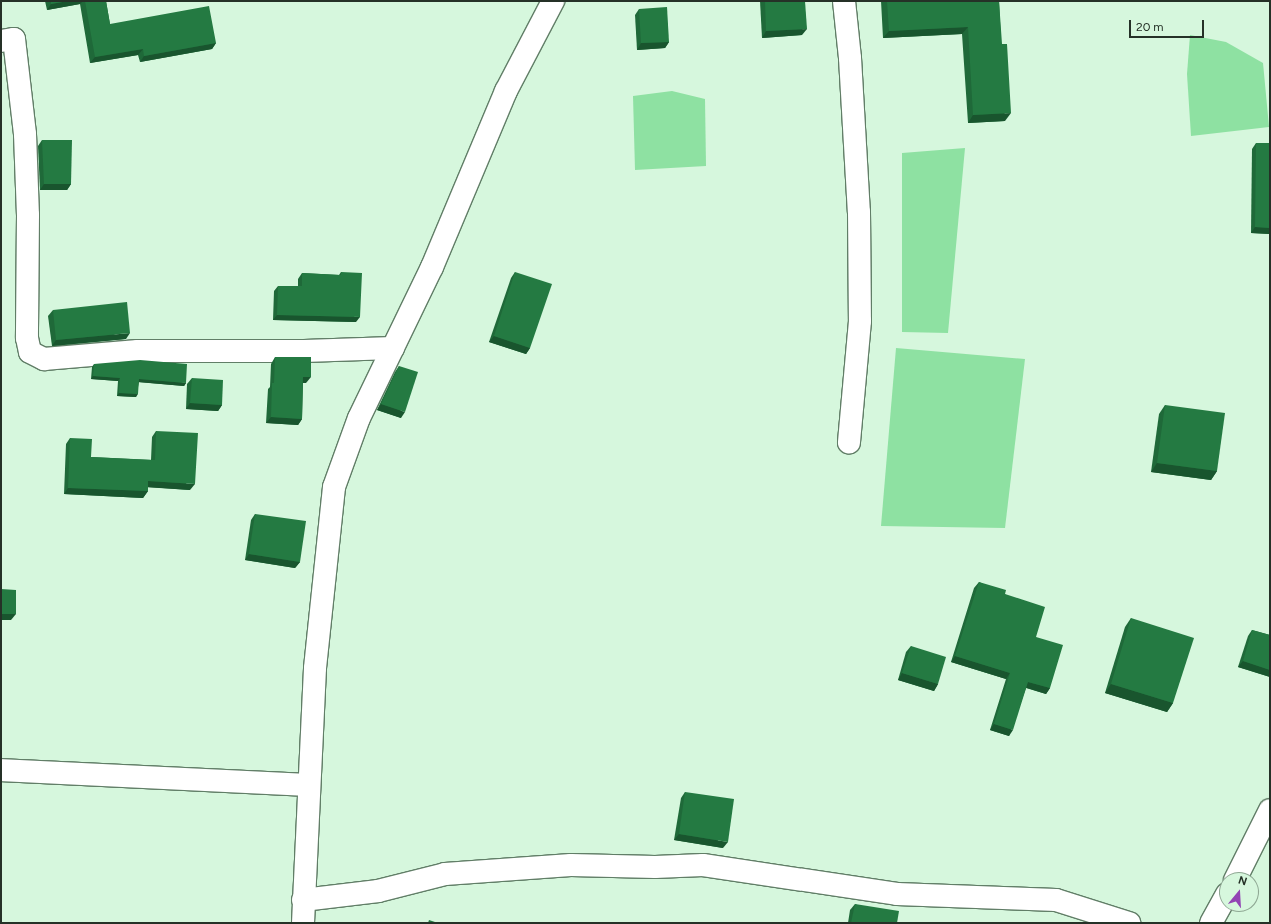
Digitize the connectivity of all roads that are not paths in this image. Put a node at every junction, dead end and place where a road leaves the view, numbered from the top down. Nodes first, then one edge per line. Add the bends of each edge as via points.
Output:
1 (553, 1) edge
2 (844, 1) edge
3 (1, 41) edge
4 (393, 348) junction
5 (849, 443) dead end
6 (1, 770) edge
7 (308, 785) junction
8 (1270, 810) edge
9 (1239, 872) edge
10 (302, 900) junction
11 (1219, 908) edge
12 (302, 923) edge
13 (1130, 923) edge
14 (1211, 923) edge

1 - 4 street via 506,91 432,267
2 - 5 street via 850,58 858,205 860,298
3 - 4 street via 14,39 25,134 28,215 27,338 30,352 44,359 138,351
4 - 7 street via 359,418 334,487 315,668
6 - 7 street
7 - 10 street via 306,871
8 - 9 street
10 - 12 street
10 - 13 street via 378,891 445,874 571,865 703,865 897,894 1056,900
11 - 14 street

